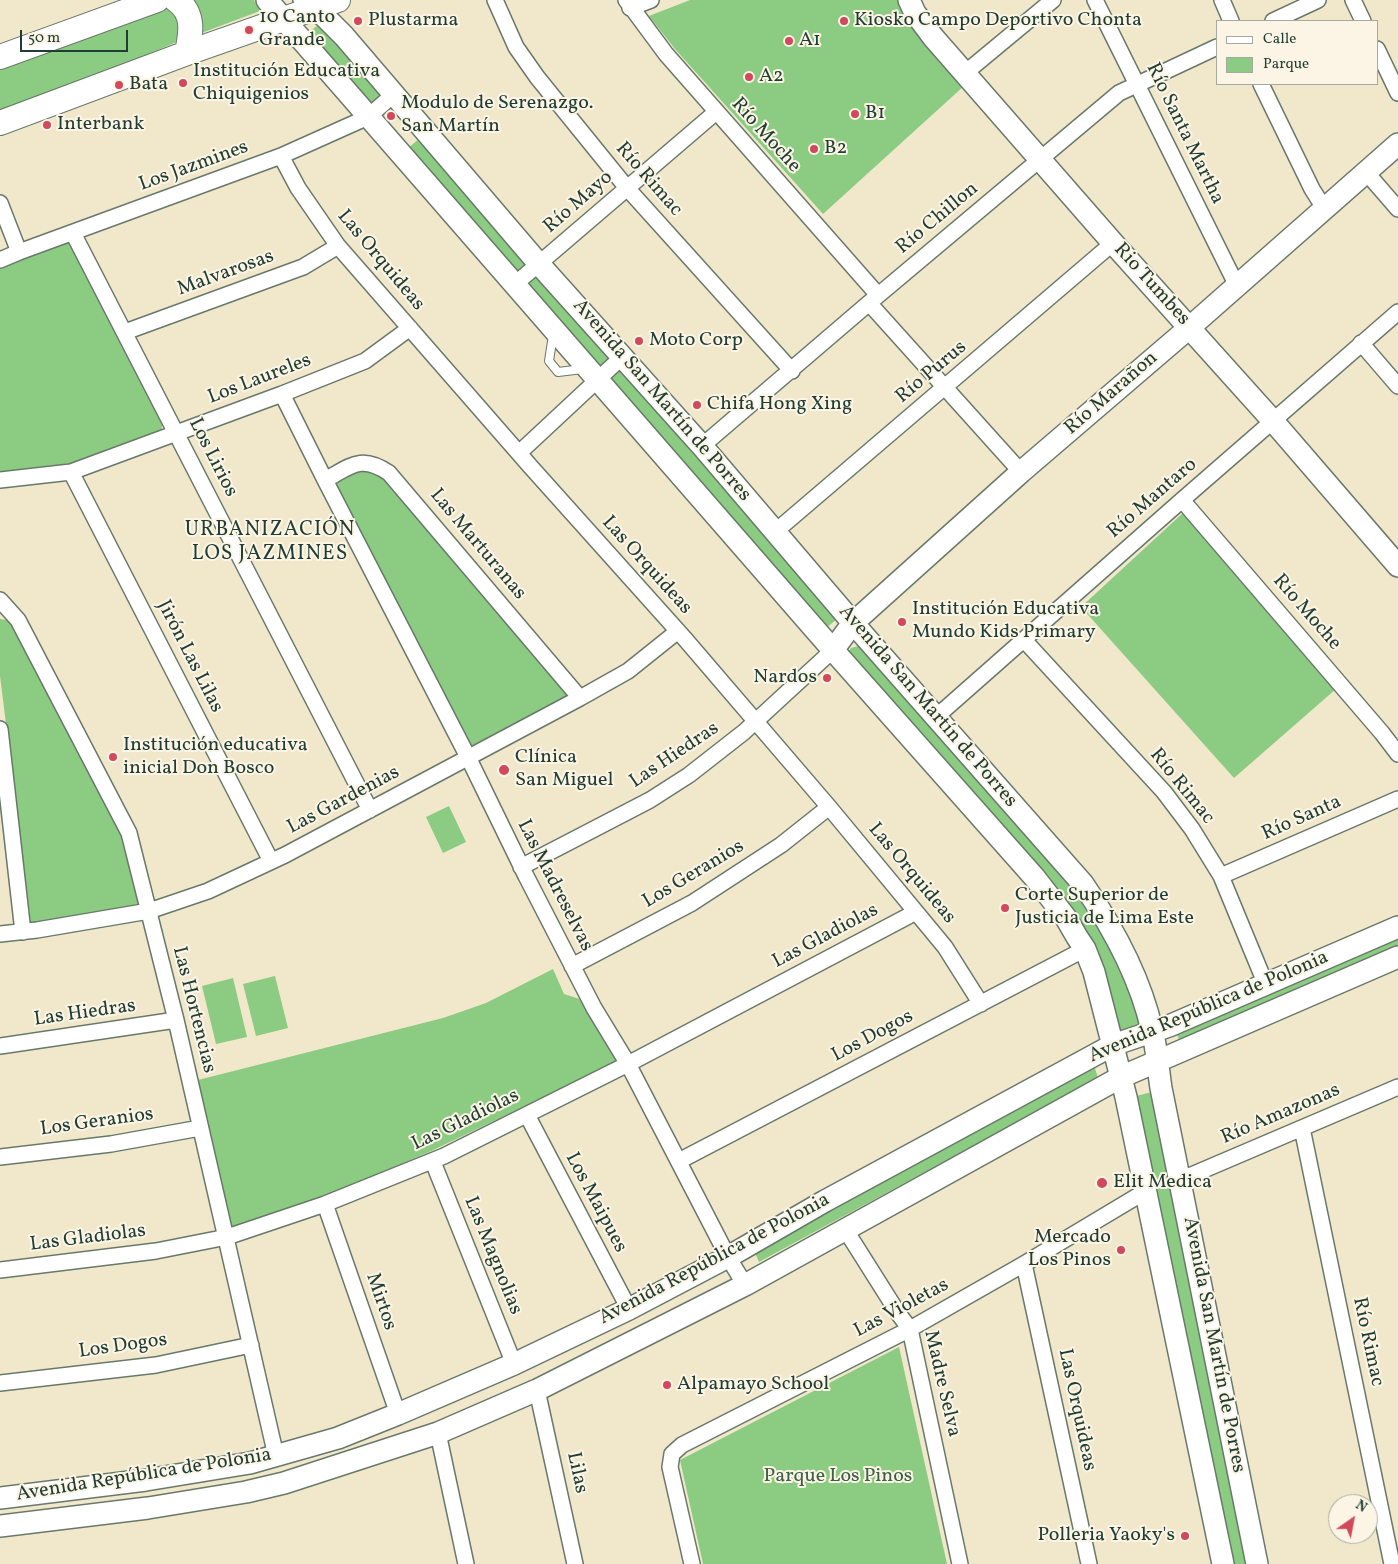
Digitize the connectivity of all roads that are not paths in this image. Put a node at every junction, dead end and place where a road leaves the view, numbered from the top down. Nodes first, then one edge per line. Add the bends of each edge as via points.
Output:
1 (157, 0) edge
2 (176, 0) edge
3 (267, 0) edge
4 (338, 0) edge
5 (495, 0) edge
6 (651, 0) edge
7 (909, 0) edge
8 (1053, 0) edge
9 (1095, 0) edge
10 (1222, 0) edge
11 (1318, 0) edge
12 (1352, 0) edge
13 (309, 4) edge
14 (628, 4) edge
15 (284, 20) junction
16 (1231, 20) edge
17 (1275, 20) edge
18 (1362, 20) edge
19 (1216, 47) edge
20 (1378, 51) edge
21 (187, 53) junction
22 (0, 58) edge
23 (965, 73) junction
24 (1137, 84) junction
25 (1261, 85) edge
26 (1398, 93) edge
27 (393, 95) junction
28 (716, 112) junction
29 (368, 117) junction
30 (0, 124) edge
31 (1398, 144) edge
32 (281, 156) junction
33 (1040, 158) junction
34 (1366, 172) junction
35 (627, 188) junction
36 (0, 203) edge
37 (1324, 208) junction
38 (1398, 208) edge
39 (72, 232) junction
40 (1113, 243) junction
41 (338, 246) junction
42 (19, 252) junction
43 (1, 258) edge
44 (539, 264) junction
45 (514, 285) junction
46 (1237, 286) junction
47 (874, 299) junction
48 (1398, 312) edge
49 (410, 328) junction
50 (1189, 328) junction
51 (125, 332) junction
52 (1361, 343) junction
53 (622, 356) junction
54 (792, 371) junction
55 (592, 374) junction
56 (1398, 386) edge
57 (946, 387) junction
58 (282, 394) junction
59 (1273, 421) junction
60 (177, 433) junction
61 (702, 446) junction
62 (519, 453) junction
63 (71, 472) junction
64 (1021, 472) junction
65 (0, 480) edge
66 (325, 480) junction
67 (1182, 500) junction
68 (776, 531) junction
69 (1398, 566) edge
70 (0, 600) edge
71 (853, 623) junction
72 (678, 632) junction
73 (1024, 640) junction
74 (833, 650) junction
75 (580, 698) junction
76 (936, 717) junction
77 (756, 722) junction
78 (0, 729) edge
79 (1398, 754) edge
80 (468, 757) junction
81 (1398, 799) edge
82 (829, 807) junction
83 (370, 810) junction
84 (271, 861) junction
85 (521, 867) junction
86 (1221, 876) junction
87 (150, 911) junction
88 (916, 912) junction
89 (1398, 927) edge
90 (23, 932) junction
91 (0, 934) edge
92 (1085, 949) junction
93 (1398, 957) edge
94 (572, 966) junction
95 (1266, 985) junction
96 (980, 1004) junction
97 (176, 1020) junction
98 (1152, 1031) junction
99 (1113, 1044) junction
100 (0, 1046) edge
101 (1157, 1060) junction
102 (628, 1064) junction
103 (1121, 1077) junction
104 (1398, 1087) edge
105 (527, 1115) junction
106 (200, 1128) junction
107 (1302, 1128) junction
108 (0, 1157) edge
109 (679, 1161) junction
110 (433, 1162) junction
111 (1180, 1180) junction
112 (1146, 1191) junction
113 (325, 1204) junction
114 (846, 1229) junction
115 (227, 1236) junction
116 (728, 1257) junction
117 (1024, 1264) junction
118 (0, 1270) edge
119 (745, 1285) junction
120 (630, 1308) junction
121 (910, 1329) junction
122 (251, 1345) junction
123 (514, 1364) junction
124 (0, 1382) edge
125 (538, 1390) junction
126 (398, 1414) junction
127 (438, 1433) junction
128 (276, 1456) junction
129 (0, 1498) edge
130 (0, 1526) edge
131 (1394, 1558) edge
132 (466, 1564) edge
133 (575, 1564) edge
134 (692, 1564) edge
135 (960, 1564) edge
136 (1089, 1564) edge
137 (1223, 1564) edge
138 (1257, 1564) edge

1 - 22 main road
2 - 21 main road via 186,9 191,22
3 - 15 main road, Avenida San Martín de Porres
4 - 13 main road
5 - 35 street, Río Rimac via 516,47 537,77
6 - 14 street
7 - 23 main road, Rio Tumbes via 933,37
8 - 23 street
9 - 24 street, Río Santa Martha
10 - 16 street
11 - 17 street
12 - 18 street
13 - 15 main road
13 - 27 main road, Avenida San Martín de Porres via 344,36
14 - 28 street, Río Moche
15 - 21 main road
15 - 29 main road, Avenida San Martín de Porres
19 - 24 street, Río Chillon
20 - 26 street
21 - 30 main road
23 - 33 main road, Rio Tumbes
24 - 33 street, Río Chillon via 1119,93
24 - 46 street, Río Santa Martha
25 - 37 street
27 - 29 street, Los Jazmines
27 - 44 main road, Avenida San Martín de Porres
28 - 35 street, Río Mayo
28 - 47 street, Río Moche
29 - 32 street, Los Jazmines
29 - 45 main road, Avenida San Martín de Porres
31 - 34 main road, Río Marañon
32 - 39 street, Los Jazmines
32 - 41 street, Las Orquideas via 298,188
33 - 40 main road, Rio Tumbes
33 - 47 street, Río Chillon
34 - 37 main road, Río Marañon
34 - 38 street
35 - 44 street, Río Mayo
35 - 54 street, Río Rimac
36 - 42 street
37 - 46 main road, Río Marañon
39 - 42 street, Los Jazmines
39 - 51 street, Los Lirios
40 - 50 main road, Rio Tumbes
40 - 57 street, Río Purus
41 - 49 street, Las Orquideas
41 - 51 street, Malvarosas via 302,267
42 - 43 street, Los Jazmines
44 - 45 street, Río Mayo
44 - 53 main road, Avenida San Martín de Porres
45 - 55 main road, Avenida San Martín de Porres
46 - 50 main road, Río Marañon
47 - 54 street, Río Chillon
47 - 57 street, Río Moche
48 - 52 street, Río Mantaro
49 - 58 street, Los Laureles via 366,360
49 - 62 street, Las Orquideas
50 - 59 main road, Rio Tumbes
50 - 64 main road, Río Marañon
51 - 60 street, Los Lirios
52 - 56 street
52 - 59 street, Río Mantaro
53 - 55 street
53 - 61 main road, Avenida San Martín de Porres
54 - 61 street, Río Chillon
55 - 62 street
55 - 74 main road, Avenida San Martín de Porres
57 - 64 street, Río Moche
57 - 68 street, Río Purus
58 - 60 street, Los Laureles
58 - 66 street, Las Madreselvas
59 - 67 street, Río Mantaro
59 - 69 main road, Rio Tumbes
60 - 63 street, Los Laureles
60 - 83 street, Los Lirios
61 - 68 main road, Avenida San Martín de Porres
62 - 72 street, Las Orquideas
63 - 65 street, Los Laureles
63 - 84 street, Jirón Las Lilas
64 - 71 main road, Río Marañon
66 - 75 street, Las Marturanas via 363,461 389,473
66 - 80 street, Las Madreselvas
67 - 73 street, Río Mantaro
67 - 79 street, Río Moche
68 - 71 main road, Avenida San Martín de Porres
70 - 87 street, Las Hortencias via 18,620 129,833
71 - 74 main road, Río Marañon
71 - 76 main road, Avenida San Martín de Porres
72 - 75 street, Las Gardenias via 628,670
72 - 77 street, Las Orquideas
73 - 76 street, Río Mantaro
73 - 86 street, Río Rimac via 1164,792
74 - 77 street, Las Hiedras
74 - 92 main road, Avenida San Martín de Porres via 1035,878
75 - 80 street, Las Gardenias
76 - 98 main road, Avenida San Martín de Porres via 1083,884 1103,912 1135,976
77 - 82 street, Las Orquideas
77 - 85 street, Las Hiedras via 689,775 650,800
78 - 90 street
80 - 83 street, Las Gardenias
80 - 85 street, Las Madreselvas
81 - 86 street, Río Santa
82 - 88 street, Las Orquideas
82 - 94 street, Los Geranios via 781,845 692,903
83 - 84 street, Las Gardenias
84 - 87 street, Las Gardenias via 208,891
85 - 94 street, Las Madreselvas
86 - 95 street, Río Rimac
87 - 90 street, Las Gardenias
87 - 97 street, Las Hortencias
88 - 96 street, Las Orquideas via 945,946
88 - 102 street, Las Gladiolas
89 - 95 main road, Avenida República de Polonia
90 - 91 street, Las Gardenias
92 - 96 street, Los Dogos
92 - 99 main road, Avenida San Martín de Porres
93 - 101 main road, Avenida República de Polonia
94 - 102 street, Las Madreselvas
95 - 98 main road, Avenida República de Polonia
96 - 109 street, Los Dogos
97 - 100 street, Las Hiedras
97 - 106 street, Las Hortencias
98 - 99 main road, Avenida República de Polonia
98 - 101 main road, Avenida San Martín de Porres
99 - 103 main road, Avenida San Martín de Porres
99 - 116 main road, Avenida República de Polonia
101 - 103 main road, Avenida República de Polonia
101 - 111 main road, Avenida San Martín de Porres
102 - 105 street, Las Gladiolas
102 - 109 street, Las Madreselvas
103 - 112 main road, Avenida San Martín de Porres
103 - 114 main road, Avenida República de Polonia
104 - 107 street, Río Amazonas
105 - 110 street, Las Gladiolas
105 - 120 street, Los Maipues
106 - 108 street, Los Geranios via 111,1144
106 - 115 street, Las Hortencias
107 - 111 street, Río Amazonas
107 - 131 street, Río Rimac
109 - 116 street, Las Madreselvas
110 - 113 street, Las Gladiolas
110 - 123 street, Las Magnolias
111 - 138 main road, Avenida San Martín de Porres
112 - 117 street, Las Violetas
112 - 137 main road, Avenida San Martín de Porres
113 - 115 street, Las Gladiolas
113 - 126 street, Mirtos
114 - 119 main road, Avenida República de Polonia
114 - 121 street, Madre Selva
115 - 118 street, Las Gladiolas via 156,1251
115 - 122 street, Las Hortencias
116 - 119 street, Las Madreselvas
116 - 120 main road, Avenida República de Polonia
117 - 121 street, Las Violetas
117 - 136 street, Las Orquideas
119 - 125 main road, Avenida República de Polonia
120 - 123 main road, Avenida República de Polonia
121 - 134 street, Las Violetas via 682,1445 672,1454 670,1467
121 - 135 street, Madre Selva
122 - 124 street, Los Dogos via 156,1365
122 - 128 street, Las Hortencias
123 - 126 main road, Avenida República de Polonia
125 - 127 main road, Avenida República de Polonia
125 - 133 street, Lilas
126 - 128 main road, Avenida República de Polonia via 338,1438
127 - 130 main road, Avenida República de Polonia via 284,1483 246,1492
127 - 132 street
128 - 129 main road, Avenida República de Polonia via 146,1480

